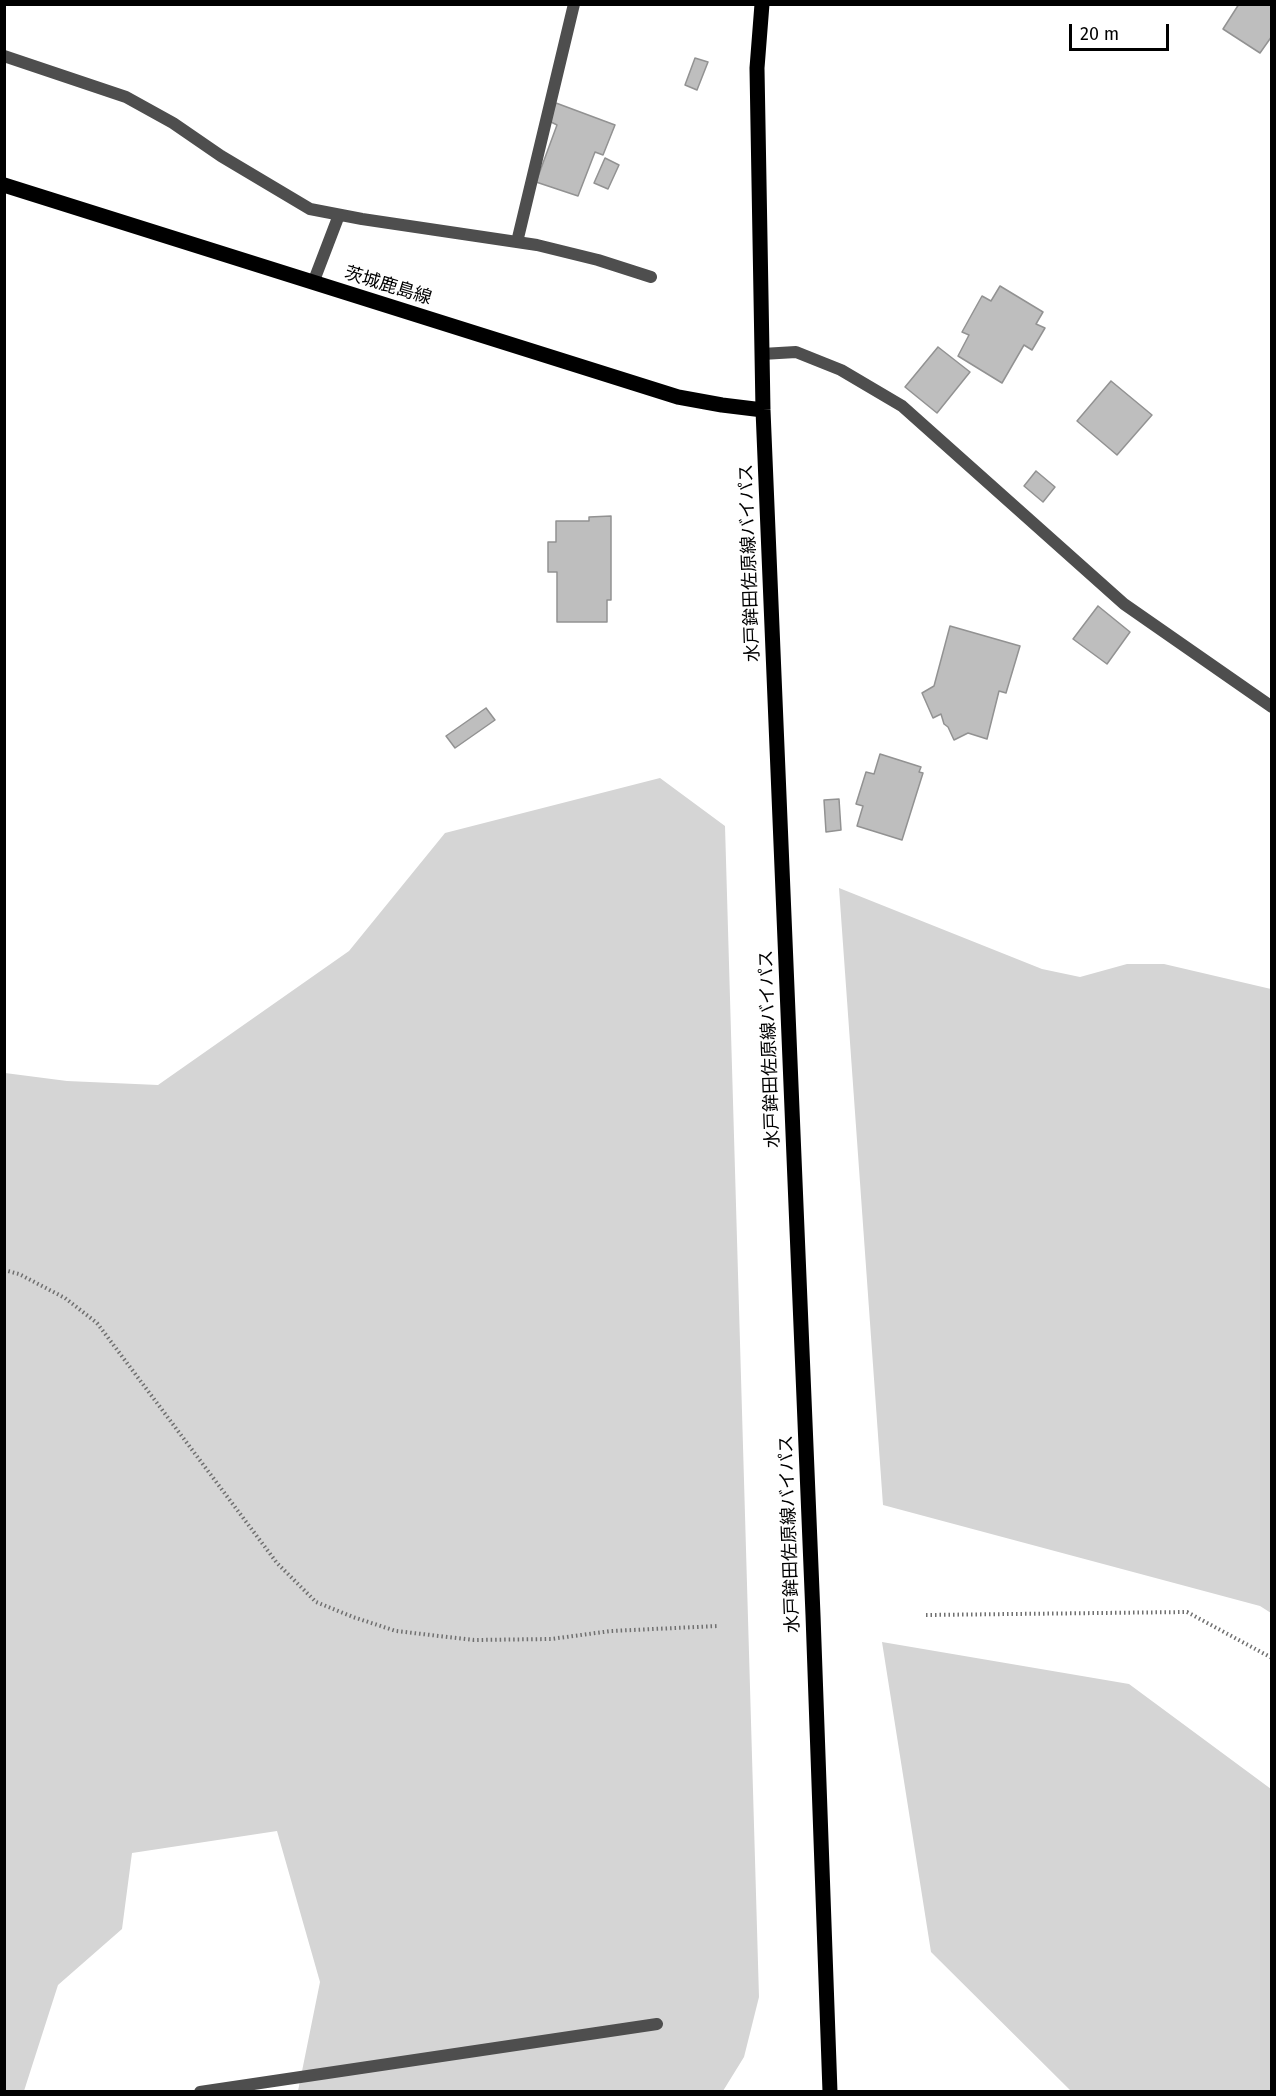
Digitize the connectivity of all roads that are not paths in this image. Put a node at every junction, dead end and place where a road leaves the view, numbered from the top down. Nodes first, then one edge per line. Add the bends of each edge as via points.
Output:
1 (574, 4) edge
2 (762, 4) edge
3 (4, 56) edge
4 (4, 185) edge
5 (339, 215) junction
6 (518, 242) junction
7 (651, 277) dead end
8 (313, 283) junction
9 (762, 354) junction
10 (763, 410) junction
11 (1272, 707) edge
12 (657, 2024) dead end
13 (200, 2091) edge
14 (830, 2091) edge

1 - 6 street
2 - 9 main road, 水戸鉾田佐原線バイパス via 757,68
3 - 5 street via 126,97 310,209
4 - 8 main road, 茨城鹿島線
5 - 6 street
5 - 8 street
6 - 7 street
8 - 10 main road, 茨城鹿島線 via 678,397
9 - 10 main road, 水戸鉾田佐原線バイパス
9 - 11 street via 796,352 842,370 902,406 1124,604
10 - 14 main road, 水戸鉾田佐原線バイパス
12 - 13 street

